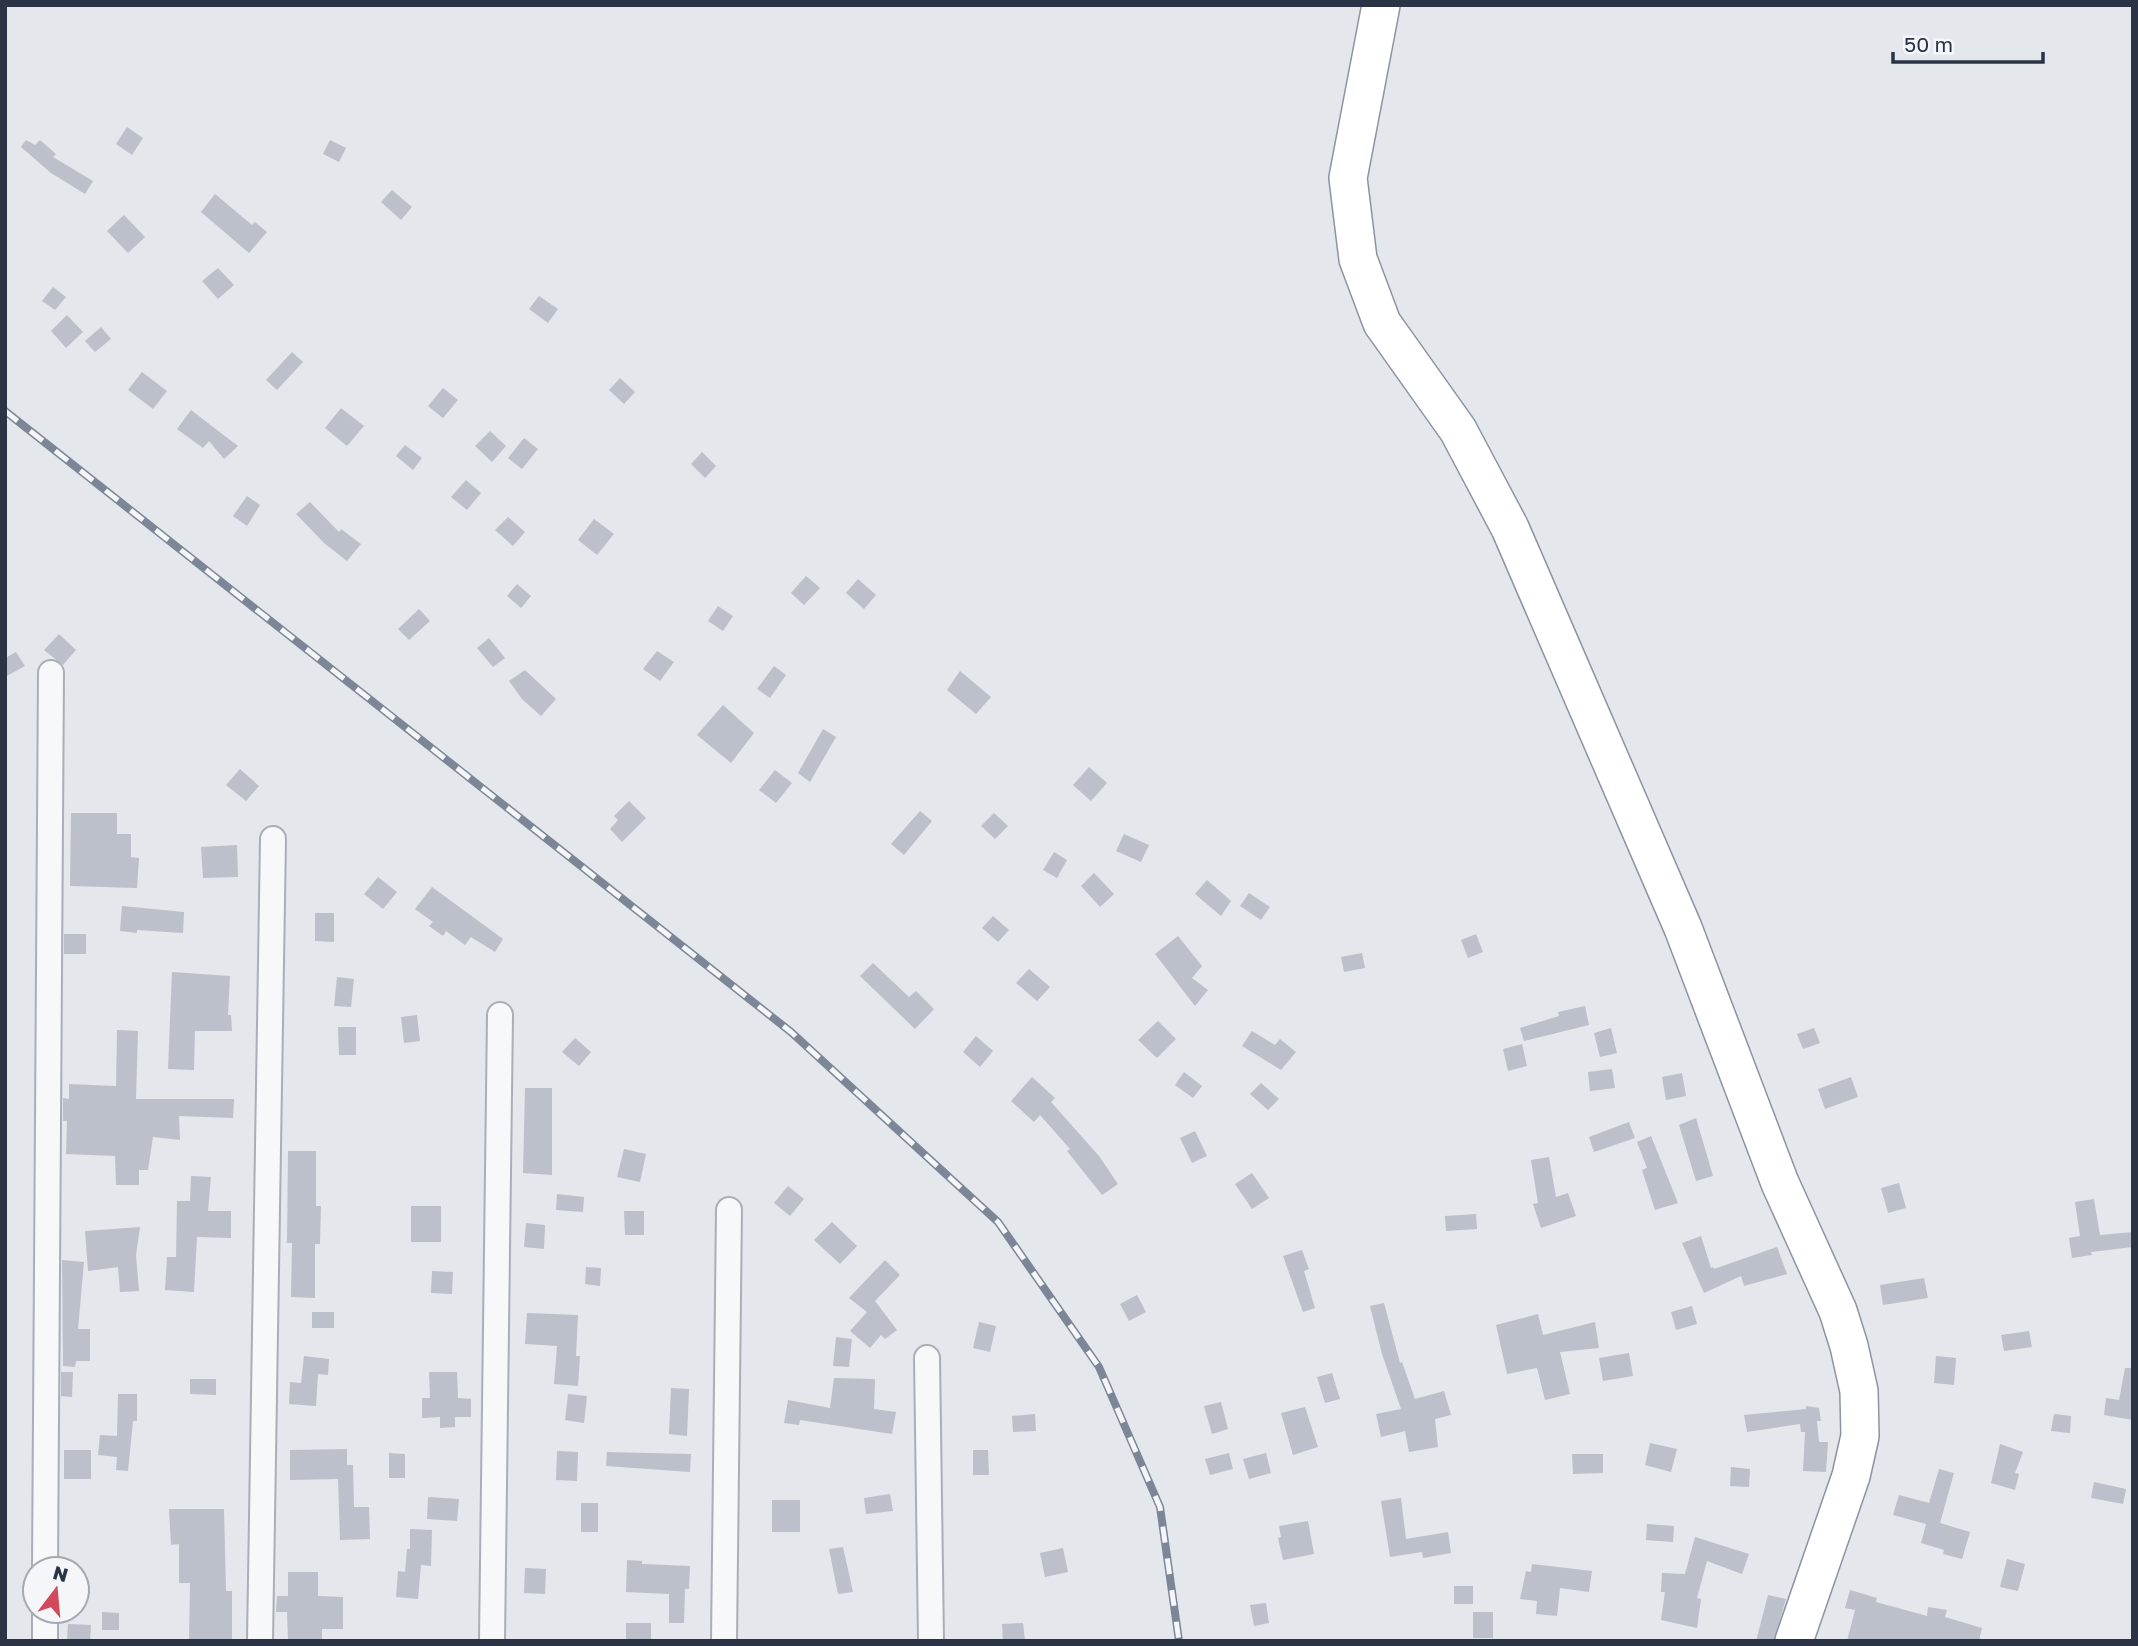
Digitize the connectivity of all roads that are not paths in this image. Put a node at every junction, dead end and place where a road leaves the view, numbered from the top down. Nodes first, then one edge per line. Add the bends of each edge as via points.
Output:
1 (1381, 5) edge
2 (51, 673) dead end
3 (273, 839) dead end
4 (500, 1015) dead end
5 (729, 1210) dead end
6 (927, 1358) dead end
7 (45, 1555) edge
8 (260, 1641) edge
9 (492, 1641) edge
10 (724, 1641) edge
11 (931, 1641) edge
12 (1794, 1641) edge

1 - 12 highway via 1348,178 1358,259 1382,323 1458,430 1512,533 1683,928 1780,1183 1838,1311 1849,1346 1859,1391 1860,1436 1852,1476
2 - 7 street
3 - 8 street
4 - 9 street
5 - 10 street
6 - 11 street

